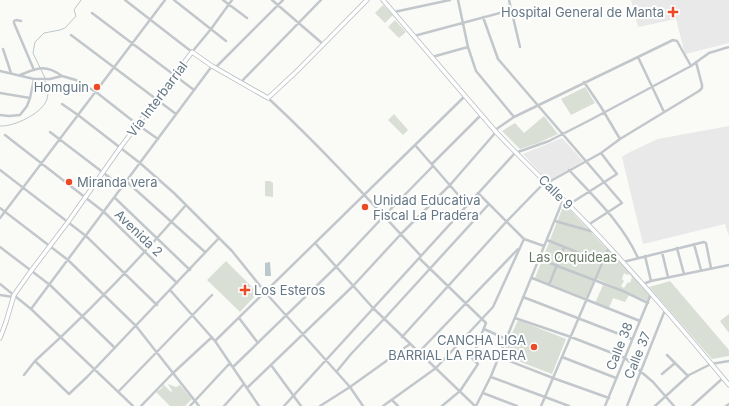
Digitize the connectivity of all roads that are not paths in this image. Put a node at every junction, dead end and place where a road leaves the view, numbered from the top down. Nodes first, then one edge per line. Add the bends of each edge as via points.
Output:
1 (125, 0) edge
2 (165, 0) edge
3 (174, 0) edge
4 (223, 0) edge
5 (232, 0) edge
6 (272, 0) edge
7 (284, 0) edge
8 (321, 0) edge
9 (368, 0) edge
10 (383, 0) edge
11 (450, 0) edge
12 (458, 0) edge
13 (509, 0) edge
14 (229, 5) junction
15 (278, 5) junction
16 (511, 10) junction
17 (394, 12) junction
18 (92, 13) dead end
19 (483, 17) junction
20 (247, 18) dead end
21 (150, 20) junction
22 (21, 21) dead end
23 (464, 23) junction
24 (298, 24) junction
25 (212, 29) junction
26 (71, 35) dead end
27 (414, 36) junction
28 (226, 41) dead end
29 (132, 44) junction
30 (324, 44) junction
31 (468, 47) junction
32 (520, 47) dead end
33 (729, 47) edge
34 (3, 49) dead end
35 (192, 52) junction
36 (432, 57) junction
37 (638, 57) junction
38 (696, 62) junction
39 (691, 66) junction
40 (214, 67) junction
41 (114, 68) junction
42 (34, 70) junction
43 (0, 71) edge
44 (11, 73) junction
45 (20, 76) junction
46 (62, 76) junction
47 (174, 76) junction
48 (34, 79) junction
49 (241, 82) junction
50 (584, 82) junction
51 (652, 87) junction
52 (194, 90) junction
53 (96, 92) junction
54 (0, 93) edge
55 (465, 96) junction
56 (30, 98) junction
57 (268, 98) junction
58 (157, 100) junction
59 (62, 104) dead end
60 (537, 106) junction
61 (664, 112) junction
62 (604, 113) junction
63 (176, 114) junction
64 (0, 115) edge
65 (78, 115) junction
66 (481, 115) junction
67 (514, 117) junction
68 (138, 125) junction
69 (496, 131) junction
70 (50, 132) dead end
71 (562, 134) junction
72 (5, 135) dead end
73 (158, 139) junction
74 (620, 139) junction
75 (60, 140) junction
76 (415, 145) junction
77 (120, 148) junction
78 (516, 153) junction
79 (600, 153) junction
80 (585, 161) junction
81 (140, 163) junction
82 (42, 164) junction
83 (433, 165) junction
84 (0, 170) edge
85 (569, 170) junction
86 (104, 173) junction
87 (126, 181) junction
88 (604, 182) junction
89 (547, 183) junction
90 (450, 185) junction
91 (122, 187) junction
92 (23, 188) junction
93 (588, 192) junction
94 (478, 193) junction
95 (364, 194) junction
96 (86, 197) junction
97 (115, 198) junction
98 (564, 200) junction
99 (467, 204) junction
100 (489, 204) junction
101 (186, 205) junction
102 (568, 205) junction
103 (0, 208) edge
104 (607, 211) junction
105 (5, 212) junction
106 (104, 212) junction
107 (384, 216) junction
108 (0, 218) edge
109 (507, 221) junction
110 (554, 221) junction
111 (68, 222) junction
112 (172, 222) junction
113 (588, 225) junction
114 (596, 233) junction
115 (401, 234) junction
116 (86, 236) junction
117 (156, 238) junction
118 (219, 238) junction
119 (524, 239) junction
120 (547, 240) junction
121 (315, 243) junction
122 (694, 244) junction
123 (0, 246) edge
124 (49, 246) junction
125 (544, 246) junction
126 (520, 247) junction
127 (564, 247) junction
128 (609, 247) junction
129 (678, 248) junction
130 (144, 251) junction
131 (205, 252) junction
132 (662, 252) junction
133 (645, 256) junction
134 (420, 257) junction
135 (638, 258) junction
136 (539, 259) junction
137 (68, 260) junction
138 (602, 262) junction
139 (622, 262) junction
140 (729, 265) edge
141 (337, 266) junction
142 (557, 266) junction
143 (430, 268) junction
144 (711, 268) junction
145 (31, 270) junction
146 (190, 270) junction
147 (701, 270) junction
148 (124, 272) junction
149 (684, 274) junction
150 (668, 277) junction
151 (532, 278) junction
152 (594, 280) junction
153 (651, 281) junction
154 (177, 283) junction
155 (0, 284) edge
156 (643, 284) junction
157 (50, 285) junction
158 (549, 285) junction
159 (353, 286) junction
160 (448, 286) junction
161 (170, 290) junction
162 (265, 292) junction
163 (103, 294) junction
164 (651, 294) junction
165 (0, 295) edge
166 (212, 295) dead end
167 (14, 296) junction
168 (524, 297) junction
169 (587, 299) junction
170 (466, 303) junction
171 (648, 303) junction
172 (157, 304) junction
173 (373, 308) junction
174 (31, 309) junction
175 (665, 310) junction
176 (193, 315) junction
177 (286, 315) junction
178 (82, 316) junction
179 (239, 318) junction
180 (515, 318) junction
181 (579, 318) junction
182 (482, 319) junction
183 (384, 320) junction
184 (640, 320) junction
185 (136, 326) junction
186 (484, 329) junction
187 (304, 334) junction
188 (0, 336) edge
189 (61, 337) junction
190 (212, 337) junction
191 (402, 337) junction
192 (571, 337) junction
193 (506, 339) junction
194 (632, 339) junction
195 (215, 341) junction
196 (258, 343) junction
197 (410, 344) junction
198 (115, 348) junction
199 (157, 351) junction
200 (419, 352) junction
201 (667, 355) dead end
202 (499, 357) junction
203 (562, 357) junction
204 (625, 358) junction
205 (35, 361) junction
206 (327, 361) junction
207 (729, 361) edge
208 (230, 363) junction
209 (675, 363) junction
210 (711, 364) junction
211 (271, 365) junction
212 (233, 367) junction
213 (436, 368) junction
214 (95, 369) junction
215 (337, 371) junction
216 (641, 372) junction
217 (172, 374) junction
218 (662, 374) dead end
219 (24, 375) dead end
220 (688, 376) junction
221 (491, 377) junction
222 (553, 378) junction
223 (616, 378) junction
224 (724, 378) junction
225 (244, 384) junction
226 (729, 385) edge
227 (350, 387) junction
228 (247, 388) junction
229 (460, 391) junction
230 (118, 392) junction
231 (483, 393) junction
232 (293, 396) junction
233 (545, 397) junction
234 (665, 397) junction
235 (609, 398) junction
236 (392, 400) junction
237 (195, 401) junction
238 (729, 404) edge
239 (258, 405) edge
240 (133, 406) edge
241 (141, 406) edge
242 (190, 406) edge
243 (199, 406) edge
244 (224, 406) edge
245 (284, 406) edge
246 (301, 406) edge
247 (320, 406) edge
248 (363, 406) edge
249 (383, 406) edge
250 (398, 406) edge
251 (442, 406) edge
252 (475, 406) edge
253 (517, 406) edge
254 (541, 406) edge
255 (569, 406) edge
256 (606, 406) edge
257 (627, 406) edge
258 (655, 406) edge
259 (674, 406) edge
260 (692, 406) edge
261 (726, 406) edge

1 - 21 street
2 - 21 street
3 - 25 street
4 - 14 street
5 - 14 street
6 - 15 street
7 - 15 street
8 - 24 street
9 - 30 main road
10 - 17 main road, Calle 9
11 - 17 street
12 - 23 street
13 - 16 street
14 - 20 street
14 - 25 street
15 - 24 street
15 - 40 street
16 - 19 street
16 - 32 street
17 - 27 main road, Calle 9
18 - 29 street
19 - 23 street
19 - 60 street via 498,59
21 - 29 street
21 - 35 street
22 - 42 street via 15,20 14,25
23 - 27 street
23 - 31 street
24 - 30 street
24 - 49 street
25 - 28 street
25 - 35 street
26 - 41 street
27 - 36 main road, Calle 9
29 - 41 street
29 - 47 street
30 - 57 main road
31 - 36 street
31 - 67 street via 476,71
33 - 38 street via 709,53
34 - 44 street
35 - 40 main road, Vía Interbarrial
35 - 47 main road, Vía Interbarrial
36 - 55 main road, Calle 9
37 - 39 street via 675,40
37 - 50 street
37 - 51 street
38 - 39 street
38 - 61 street via 702,88
39 - 51 street
40 - 49 main road, Vía Interbarrial
40 - 52 street
41 - 53 street
41 - 58 street
42 - 45 street
42 - 46 street via 50,69
43 - 44 street
44 - 45 street
45 - 48 street
46 - 48 street
46 - 53 street via 76,80
47 - 52 street
47 - 58 main road, Vía Interbarrial
48 - 56 street
49 - 57 main road, Vía Interbarrial
50 - 60 street
50 - 62 street
51 - 61 street
51 - 62 street
52 - 63 street
53 - 65 street
53 - 68 street
54 - 56 street
55 - 66 main road, Calle 9
55 - 76 street
56 - 64 street via 20,115
57 - 95 street
58 - 63 street
58 - 68 main road, Vía Interbarrial
59 - 65 street
60 - 67 street
60 - 71 street
61 - 74 street
62 - 71 street
62 - 74 street
63 - 73 street
65 - 75 street
65 - 77 street
66 - 69 main road, Calle 9
66 - 83 street
67 - 69 street
68 - 73 street
68 - 77 main road, Vía Interbarrial
69 - 78 main road, Calle 9
69 - 90 street
70 - 75 street
71 - 78 street
71 - 80 street
72 - 82 street, Avenida 2
73 - 81 street
74 - 79 street
75 - 82 street
75 - 86 street
76 - 83 street
76 - 95 street
77 - 81 street
77 - 86 main road, Vía Interbarrial
78 - 89 main road, Calle 9
78 - 94 street
79 - 80 street
79 - 88 street via 617,174
80 - 85 street
80 - 88 street
81 - 87 street
81 - 101 street
82 - 92 street
82 - 96 street, Avenida 2
83 - 90 street
83 - 107 street
84 - 92 street
85 - 89 street
85 - 93 street
86 - 91 street
86 - 96 main road, Vía Interbarrial
87 - 91 street
87 - 112 street
88 - 93 street
88 - 104 street via 622,203
89 - 98 main road, Calle 9
89 - 109 street
90 - 99 street
90 - 115 street
91 - 97 street
92 - 105 street
92 - 111 street
93 - 102 street
93 - 104 street
94 - 99 street
94 - 100 street
95 - 107 street
95 - 121 street
96 - 106 street, Avenida 2
96 - 111 main road, Vía Interbarrial
97 - 106 street
97 - 117 street
98 - 102 main road, Calle 9
98 - 110 street
99 - 134 street
100 - 109 street
100 - 143 street
101 - 112 street
101 - 118 street
102 - 113 main road, Calle 9
103 - 105 street
104 - 113 street
104 - 135 street
105 - 108 street
105 - 124 street
106 - 116 street
106 - 130 street, Avenida 2
107 - 115 street
107 - 141 street
109 - 119 street
109 - 160 street
110 - 114 street
110 - 120 street
111 - 116 street
111 - 124 main road, Vía Interbarrial
112 - 117 street
112 - 131 street
113 - 114 main road, Calle 9
114 - 128 main road, Calle 9
115 - 134 street
115 - 159 street
116 - 137 street
116 - 148 street
117 - 130 street
117 - 146 street
118 - 131 street
118 - 162 street
119 - 125 street
119 - 126 street
120 - 125 street
120 - 127 street
121 - 141 street
121 - 162 street
122 - 129 street
122 - 144 street via 706,243
122 - 147 street
123 - 145 street
124 - 137 street
124 - 145 main road, Vía Interbarrial
125 - 136 street
126 - 170 street
126 - 182 street via 493,307
127 - 138 street
127 - 142 street
128 - 138 street
128 - 139 main road, Calle 9
129 - 132 street
129 - 149 street
130 - 148 street
130 - 154 street, Avenida 2
131 - 146 street
132 - 133 street
132 - 150 street
133 - 135 street
133 - 153 street
134 - 143 street
134 - 173 street
135 - 139 street
136 - 142 street
136 - 151 street
137 - 157 street
137 - 163 street
138 - 152 street
139 - 156 main road, Calle 9
140 - 144 street
141 - 159 street
141 - 177 street
142 - 152 street
142 - 158 street
143 - 160 street
143 - 183 street
144 - 147 street
145 - 157 street
145 - 167 main road, Vía Interbarrial
146 - 154 street
147 - 149 street
148 - 163 street
148 - 172 street
149 - 150 street
150 - 153 street
151 - 158 street
151 - 168 street
152 - 169 street
152 - 171 street
153 - 156 street
154 - 161 street
155 - 167 street
156 - 164 main road, Calle 9
157 - 174 street
157 - 178 street
158 - 169 street
159 - 173 street
159 - 187 street
160 - 170 street
160 - 191 street
161 - 172 street
161 - 176 street
162 - 177 street
162 - 179 street
163 - 178 street
163 - 185 street
164 - 171 street, Calle 38
164 - 175 main road, Calle 9
165 - 167 street
166 - 176 street
167 - 174 street
167 - 188 main road, Vía Interbarrial
168 - 180 street
168 - 181 street
169 - 181 street
169 - 184 street
170 - 182 street
170 - 200 street
171 - 184 street, Calle 38
172 - 185 street
173 - 183 street
173 - 206 street
174 - 189 street
175 - 210 main road, Calle 9
175 - 216 street, Calle 37
176 - 190 street
176 - 199 street
177 - 187 street
177 - 196 street
178 - 189 street
178 - 198 street
179 - 195 street
179 - 196 street
180 - 192 street
180 - 193 street
181 - 192 street
181 - 194 street
182 - 186 street via 486,323
182 - 213 street
183 - 191 street
183 - 215 street
184 - 194 street, Calle 38
185 - 198 street
185 - 199 street
186 - 193 street
186 - 229 street via 472,358 478,364
187 - 206 street
187 - 211 street
189 - 205 street
189 - 214 street
190 - 195 street
190 - 217 street
191 - 197 street
192 - 203 street
192 - 204 street
193 - 202 street
194 - 204 street, Calle 38
195 - 208 street
196 - 212 street
197 - 200 street
197 - 227 street
198 - 214 street
199 - 217 street
199 - 230 street
200 - 213 street
201 - 209 street
202 - 221 street
202 - 222 street
203 - 222 street
203 - 223 street
204 - 216 street
204 - 223 street, Calle 38
205 - 214 street via 69,394
205 - 219 street
206 - 215 street
206 - 232 street
207 - 210 street
208 - 212 street
208 - 237 street
209 - 218 street
209 - 220 street
210 - 220 street
210 - 224 main road, Calle 9
211 - 228 street
211 - 232 street
212 - 225 street
213 - 229 street
213 - 236 street
214 - 230 street
215 - 227 street
216 - 234 street
216 - 257 street, Calle 37
217 - 237 street
217 - 241 street
220 - 234 street
221 - 231 street
221 - 233 street
222 - 233 street
222 - 235 street
223 - 235 street, Calle 38
224 - 226 main road, Calle 9
224 - 260 street
225 - 228 street
225 - 244 street
227 - 247 street
227 - 248 street
228 - 239 street
229 - 251 street
229 - 252 street
230 - 240 street
231 - 252 street
231 - 253 street
232 - 245 street
232 - 246 street
233 - 254 street
233 - 255 street
234 - 258 street
234 - 259 street
235 - 256 street, Calle 38
236 - 249 street
236 - 250 street
237 - 242 street
237 - 243 street
238 - 261 street

